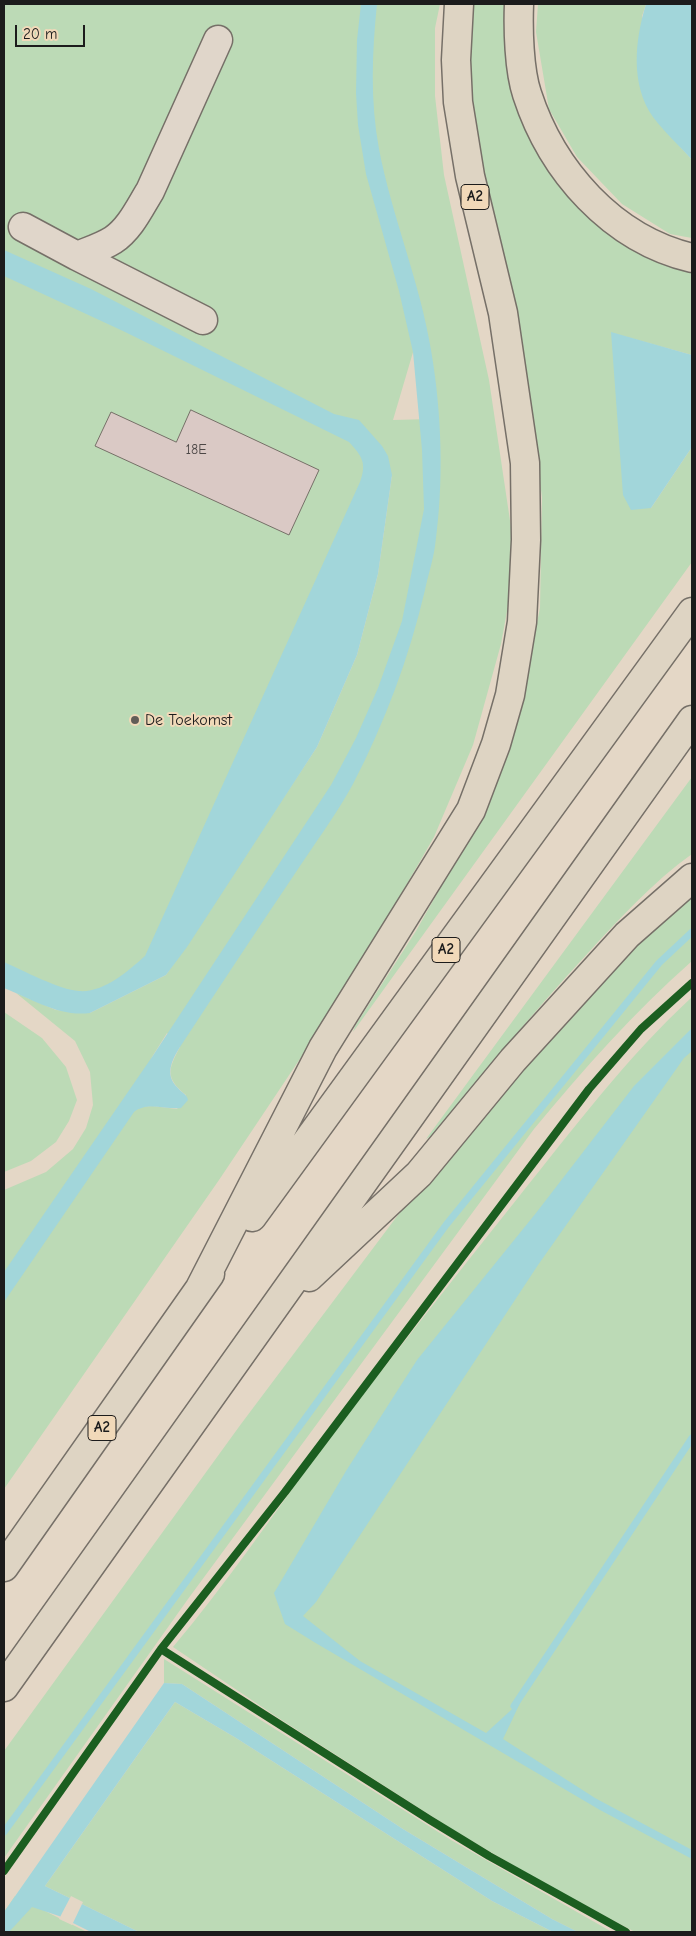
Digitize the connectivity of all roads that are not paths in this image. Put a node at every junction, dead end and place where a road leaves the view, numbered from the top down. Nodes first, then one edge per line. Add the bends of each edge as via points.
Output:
1 (459, 4) edge
2 (519, 4) edge
3 (218, 40) dead end
4 (23, 227) dead end
5 (77, 256) junction
6 (692, 258) edge
7 (202, 320) dead end
8 (692, 612) edge
9 (692, 720) edge
10 (692, 878) edge
11 (200, 1288) junction
12 (264, 1319) junction
13 (4, 1567) edge
14 (4, 1686) edge

1 - 11 highway, A2 via 458,102 470,176 503,313 525,463 522,622 510,695 471,810 323,1048
2 - 6 highway via 520,53 526,93 545,139 563,166 601,211 644,239 672,253
3 - 5 lane via 140,208 114,240
4 - 5 lane
5 - 7 lane
8 - 11 highway, A2
9 - 12 highway
10 - 12 highway via 628,935 513,1060 418,1174
11 - 13 highway, A2
12 - 14 highway

